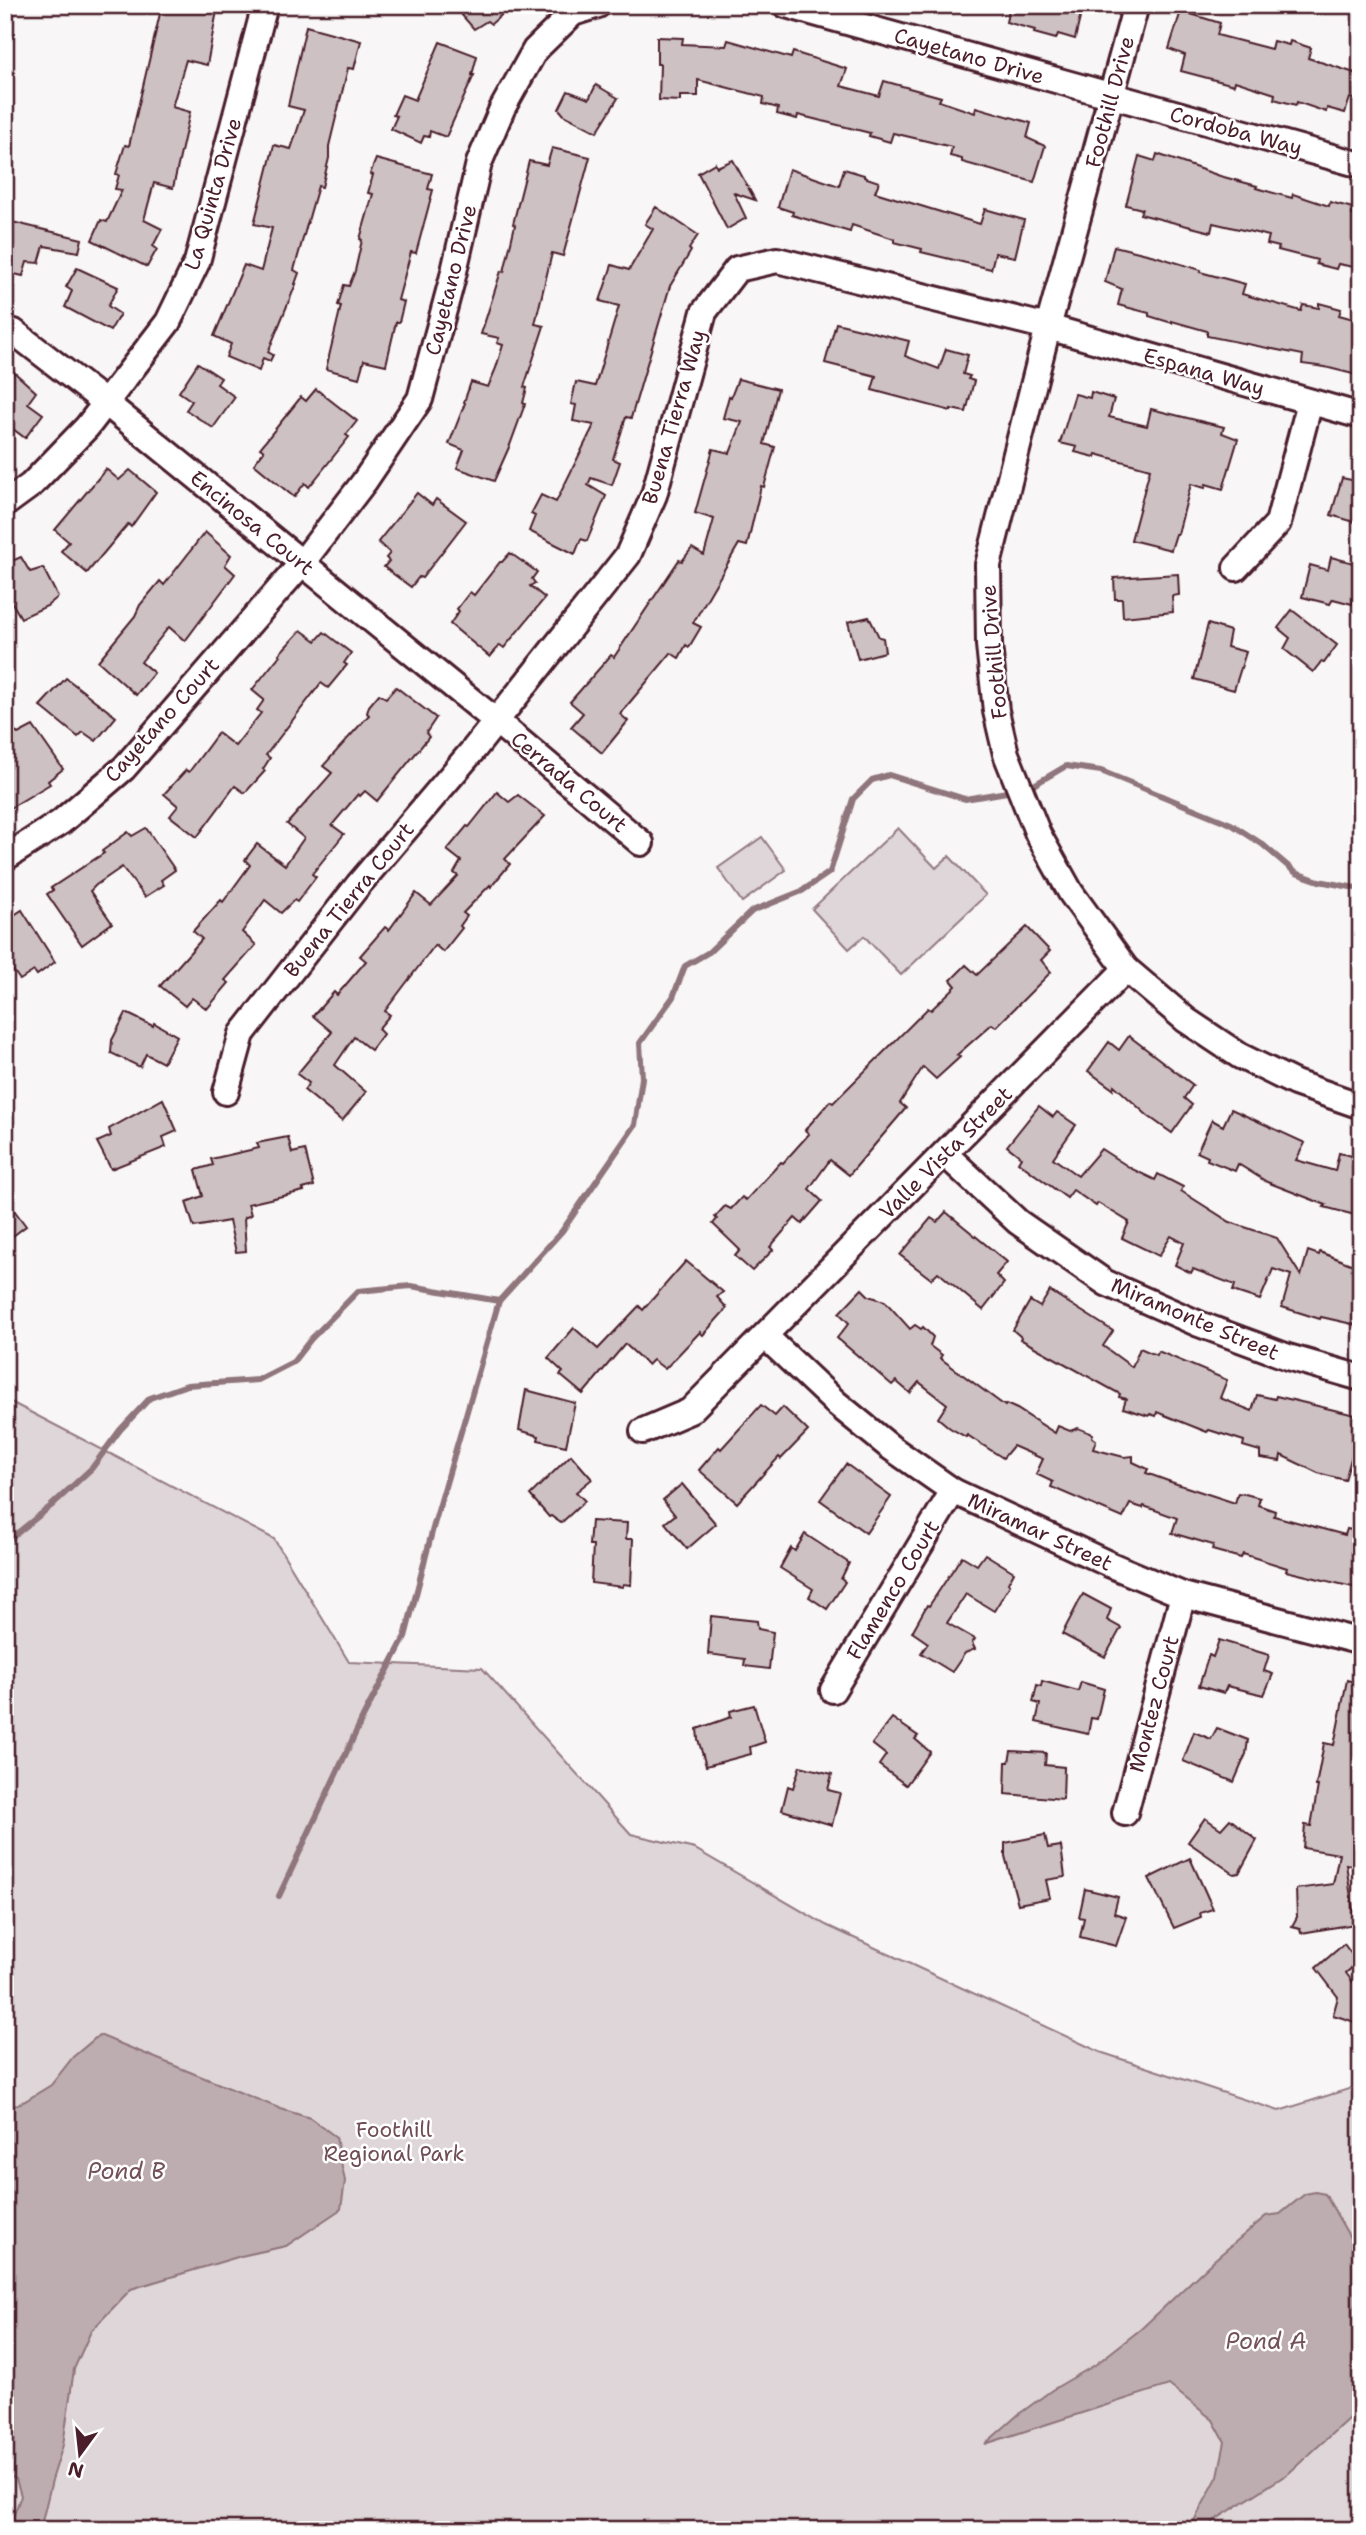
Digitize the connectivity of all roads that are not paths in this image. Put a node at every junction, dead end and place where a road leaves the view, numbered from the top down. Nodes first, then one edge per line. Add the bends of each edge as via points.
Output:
1 (265, 5) edge
2 (598, 5) edge
3 (786, 5) edge
4 (1136, 5) edge
5 (1111, 97) junction
6 (1361, 165) edge
7 (1048, 327) junction
8 (5, 330) edge
9 (1310, 401) junction
10 (106, 403) junction
11 (1361, 416) edge
12 (5, 504) edge
13 (302, 563) junction
14 (1236, 568) dead end
15 (496, 721) junction
16 (641, 843) dead end
17 (5, 858) edge
18 (1126, 969) junction
19 (226, 1092) dead end
20 (1361, 1106) edge
21 (945, 1154) junction
22 (765, 1336) junction
23 (1361, 1378) edge
24 (643, 1431) dead end
25 (953, 1491) junction
26 (1183, 1595) junction
27 (1361, 1642) edge
28 (833, 1690) dead end
29 (1125, 1813) dead end

1 - 10 street, La Quinta Drive via 197,262 168,322
2 - 13 street, Cayetano Drive via 573,13 535,50 502,109 480,163 421,399
3 - 5 street, Cayetano Drive
4 - 5 street, Foothill Drive
5 - 6 street, Cordoba Way
5 - 7 street, Foothill Drive
7 - 9 street, Espana Way
7 - 15 street, Buena Tierra Way via 776,260 737,270 704,313 654,495 628,555
7 - 18 street, Foothill Drive via 988,565 992,682 1006,754 1038,834 1071,893
8 - 10 street, Encinosa Court via 14,332
9 - 11 street, Espana Way
9 - 14 street via 1278,523
10 - 12 street, La Quinta Drive via 32,485
10 - 13 street, Encinosa Court
13 - 15 street, Encinosa Court
13 - 17 street, Cayetano Court via 124,768 61,822
15 - 16 street, Cerrada Court
15 - 19 street, Buena Tierra Court via 359,884 242,1034
18 - 20 street, Foothill Drive via 1186,1020 1240,1056 1295,1083
18 - 21 street, Valle Vista Street
21 - 22 street, Valle Vista Street
21 - 23 street, Miramonte Street via 1018,1222 1106,1283 1212,1329
22 - 24 street, Valle Vista Street via 690,1410
22 - 25 street, Miramar Street via 836,1403
25 - 26 street, Miramar Street
25 - 28 street, Flamenco Court
26 - 27 street, Miramar Street
26 - 29 street, Montez Court

